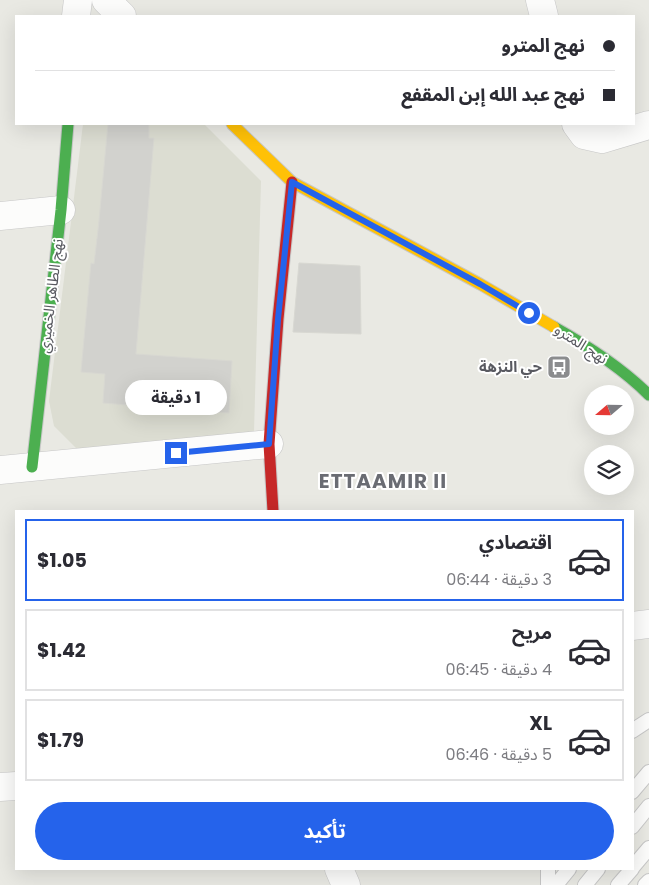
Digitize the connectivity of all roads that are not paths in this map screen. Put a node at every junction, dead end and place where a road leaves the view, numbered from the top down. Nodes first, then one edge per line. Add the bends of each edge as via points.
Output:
1 (78, 0) edge
2 (106, 0) edge
3 (540, 0) edge
4 (76, 15) edge
5 (121, 15) edge
6 (544, 15) edge
7 (68, 125) edge
8 (233, 125) edge
9 (577, 125) edge
10 (649, 125) edge
11 (292, 182) junction
12 (61, 210) junction
13 (0, 216) edge
14 (649, 395) edge
15 (269, 444) junction
16 (32, 467) junction
17 (0, 470) edge
18 (273, 510) edge
19 (649, 624) edge
20 (634, 626) edge
21 (649, 720) edge
22 (634, 730) edge
23 (649, 772) edge
24 (15, 786) edge
25 (0, 788) edge
26 (634, 790) edge
27 (649, 806) edge
28 (634, 824) edge
29 (649, 848) edge
30 (634, 866) edge
31 (339, 870) edge
32 (548, 870) edge
33 (569, 870) edge
34 (597, 870) edge
35 (630, 870) edge
36 (649, 881) edge
37 (346, 885) edge
38 (548, 885) edge
39 (556, 885) edge
40 (585, 885) edge
41 (618, 885) edge
42 (646, 885) edge

1 - 4 street
2 - 5 street
3 - 6 street
7 - 12 street, نهج الطاهر الخميري
8 - 11 street, نهج المترو
9 - 10 street via 584,135 602,139
11 - 14 street, نهج المترو via 581,342 634,380
11 - 15 street
12 - 13 street
12 - 16 street, نهج الطاهر الخميري
15 - 16 street
15 - 18 street
16 - 17 street
19 - 20 street
21 - 22 lane
23 - 26 lane
24 - 25 street
27 - 28 lane
29 - 30 lane
31 - 37 street
32 - 38 lane
33 - 39 lane
34 - 40 lane
35 - 41 lane
36 - 42 lane

